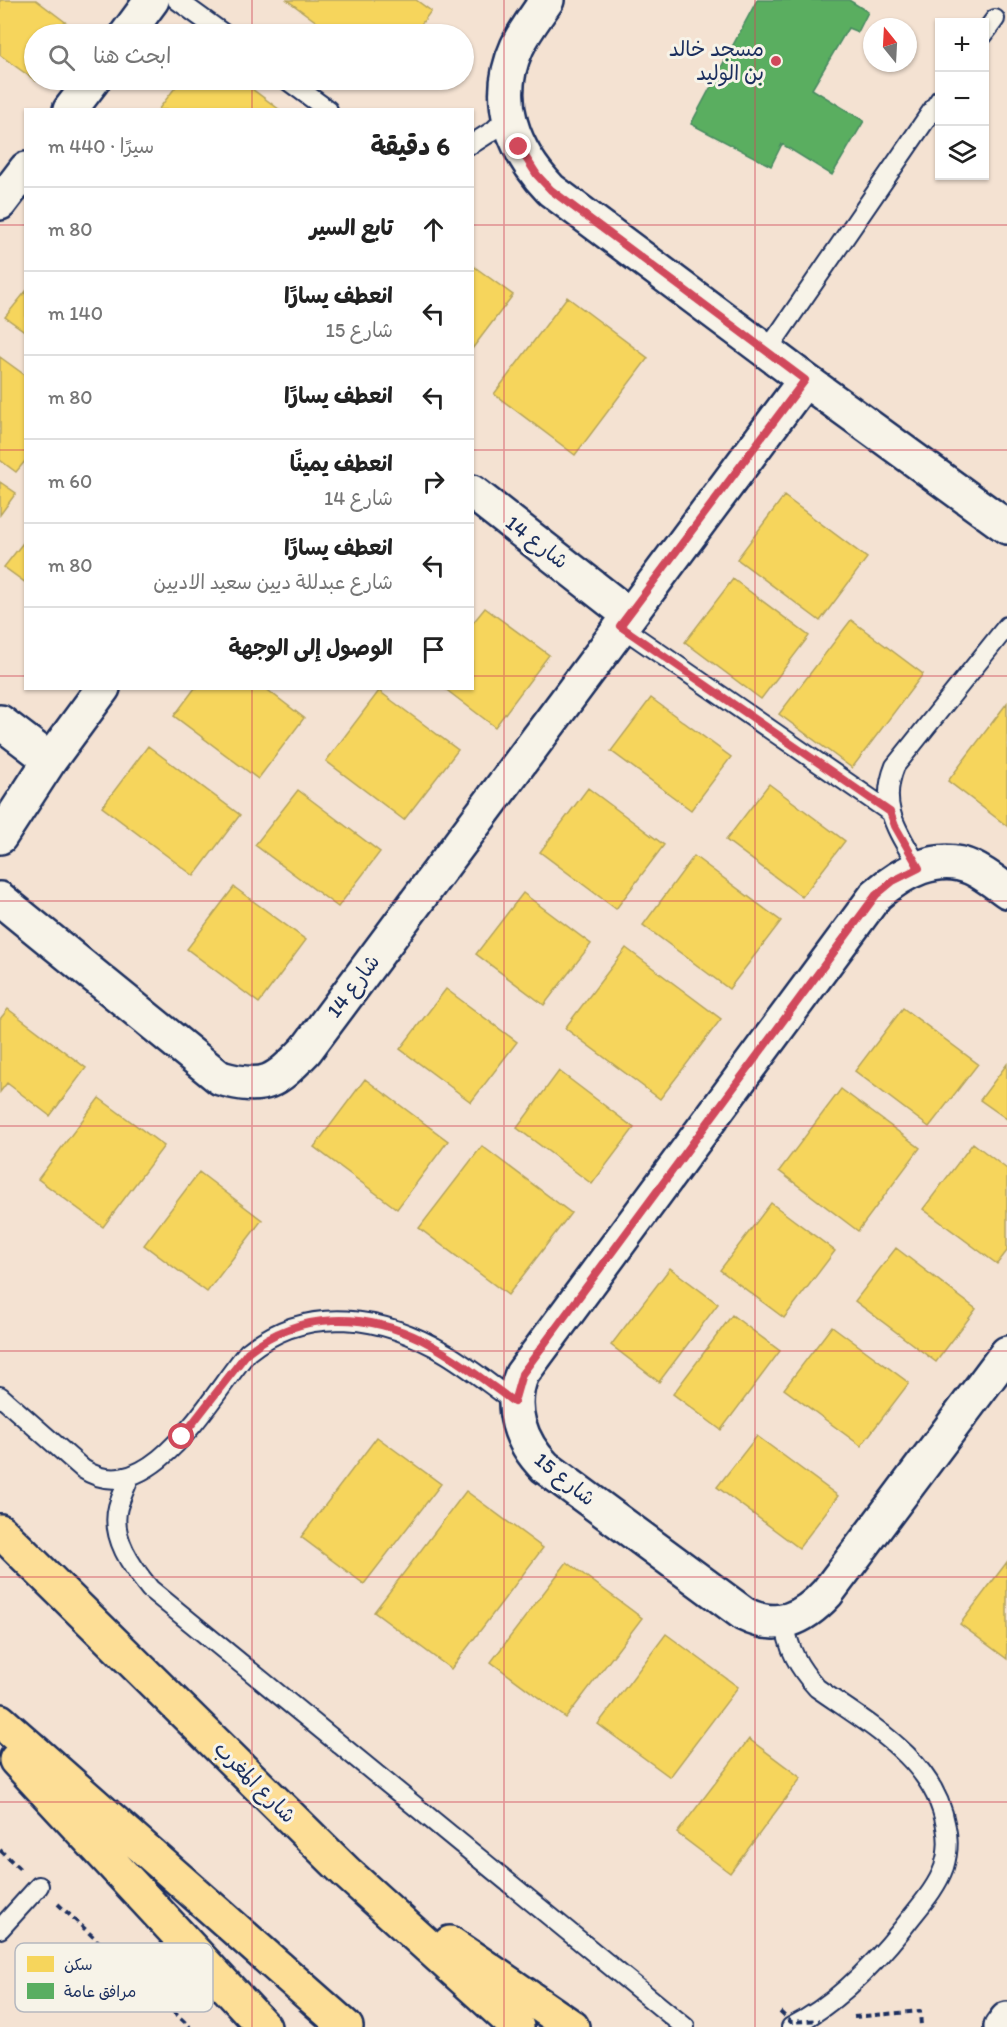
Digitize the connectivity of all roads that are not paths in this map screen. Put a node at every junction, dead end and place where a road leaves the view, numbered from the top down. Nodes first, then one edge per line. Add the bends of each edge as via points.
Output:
1 (152, 0) edge
2 (177, 0) edge
3 (547, 0) edge
4 (134, 24) edge
5 (210, 24) edge
6 (85, 90) edge
7 (301, 90) edge
8 (935, 105) edge
9 (72, 108) edge
10 (325, 108) edge
11 (508, 116) junction
12 (474, 143) edge
13 (24, 172) edge
14 (0, 203) edge
15 (767, 351) junction
16 (805, 380) junction
17 (474, 494) edge
18 (1007, 527) edge
19 (625, 620) junction
20 (1007, 626) edge
21 (102, 690) edge
22 (0, 722) edge
23 (50, 760) junction
24 (890, 812) junction
25 (0, 837) edge
26 (919, 868) junction
27 (1007, 891) edge
28 (0, 899) edge
29 (1007, 1353) edge
30 (0, 1396) edge
31 (514, 1402) junction
32 (130, 1476) junction
33 (0, 1531) edge
34 (785, 1621) junction
35 (0, 1721) edge
36 (0, 1743) edge
37 (346, 1872) junction
38 (39, 1886) road end
39 (0, 1929) edge
40 (186, 1943) edge
41 (213, 1972) edge
42 (786, 2020) edge
43 (264, 2027) edge
44 (346, 2027) edge
45 (517, 2027) edge
46 (572, 2027) edge
47 (685, 2027) edge

1 - 4 street
2 - 5 lane
3 - 11 street via 517,47 506,86
6 - 9 street
7 - 10 lane
8 - 15 lane
11 - 12 lane
11 - 15 street via 523,154 551,190
13 - 14 street
15 - 16 street
16 - 18 street
16 - 19 street, شارع 14
17 - 19 street, شارع 14
19 - 24 lane
19 - 28 street, شارع 14 via 306,1050 273,1080 245,1084 220,1078
20 - 24 lane via 895,766 888,788
21 - 23 street
22 - 23 street
23 - 25 street
24 - 26 lane
26 - 27 street via 929,864 969,866
26 - 31 street via 876,895 522,1374
29 - 34 street via 827,1593 808,1612
30 - 32 lane via 91,1475 107,1480
31 - 32 lane via 447,1354 389,1327 359,1321 299,1324 279,1331 248,1352 182,1437 149,1466
31 - 34 street, شارع 15 via 523,1434 544,1467 744,1614 764,1622
32 - 47 lane via 118,1509 117,1526 128,1558 150,1589
33 - 37 highway, شارع المغرب
34 - 42 lane via 790,1648 809,1680 897,1745 929,1780 942,1807 948,1835 943,1869 934,1887 891,1943 826,2006
35 - 44 highway
36 - 40 highway
37 - 45 highway, شارع المغرب
37 - 46 highway
38 - 39 lane
41 - 43 highway

